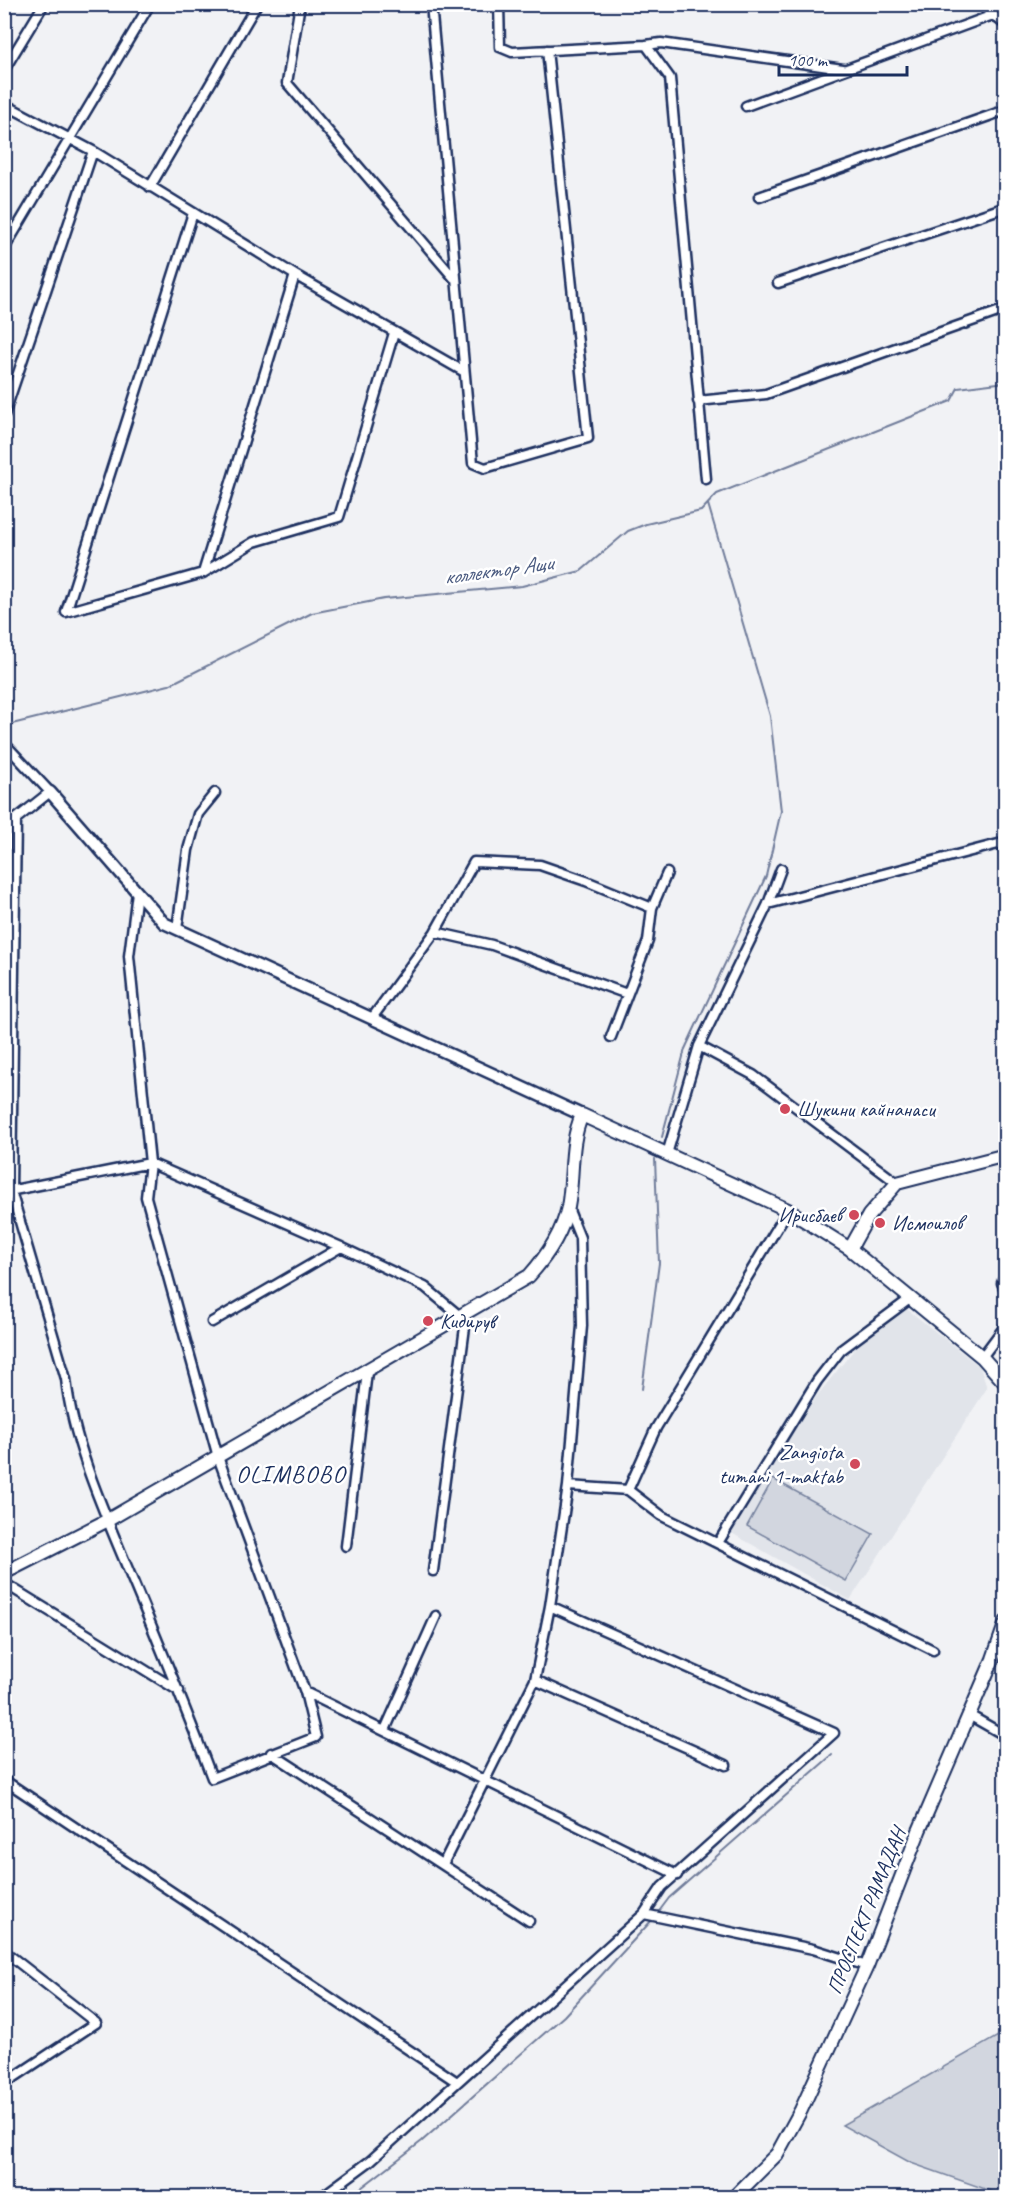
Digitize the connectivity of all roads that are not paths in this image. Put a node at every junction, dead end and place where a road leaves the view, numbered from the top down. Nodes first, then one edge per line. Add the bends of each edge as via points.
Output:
1 (44, 4) edge
2 (150, 4) edge
3 (257, 4) edge
4 (300, 4) edge
5 (431, 4) edge
6 (499, 4) edge
7 (979, 4) edge
8 (993, 15) junction
9 (1005, 25) edge
10 (646, 45) junction
11 (547, 50) junction
12 (4, 70) edge
13 (843, 70) junction
14 (4, 104) edge
15 (746, 106) dead end
16 (1005, 110) edge
17 (69, 141) junction
18 (93, 151) junction
19 (150, 187) junction
20 (759, 197) dead end
21 (1005, 207) edge
22 (193, 213) junction
23 (4, 249) edge
24 (295, 275) junction
25 (454, 278) junction
26 (778, 283) dead end
27 (1005, 309) edge
28 (394, 333) junction
29 (463, 371) junction
30 (698, 401) junction
31 (4, 415) edge
32 (706, 479) dead end
33 (203, 573) junction
34 (4, 743) edge
35 (50, 792) junction
36 (215, 793) dead end
37 (16, 819) junction
38 (4, 820) edge
39 (1004, 842) edge
40 (1005, 858) edge
41 (781, 869) dead end
42 (667, 873) dead end
43 (137, 892) junction
44 (768, 904) junction
45 (652, 908) junction
46 (177, 929) junction
47 (435, 932) junction
48 (627, 994) junction
49 (372, 1018) junction
50 (610, 1037) dead end
51 (699, 1046) junction
52 (582, 1115) junction
53 (667, 1154) junction
54 (1005, 1155) edge
55 (150, 1163) junction
56 (897, 1183) junction
57 (8, 1192) edge
58 (567, 1208) junction
59 (788, 1210) junction
60 (341, 1247) junction
61 (850, 1249) junction
62 (1005, 1273) edge
63 (1005, 1292) edge
64 (911, 1298) junction
65 (461, 1317) junction
66 (212, 1322) dead end
67 (1005, 1325) edge
68 (982, 1358) junction
69 (367, 1372) junction
70 (1005, 1384) edge
71 (218, 1456) junction
72 (568, 1486) junction
73 (628, 1490) junction
74 (108, 1520) junction
75 (718, 1543) junction
76 (346, 1546) dead end
77 (433, 1570) dead end
78 (4, 1573) edge
79 (4, 1582) edge
80 (550, 1606) junction
81 (436, 1616) dead end
82 (1005, 1622) edge
83 (933, 1650) dead end
84 (535, 1680) junction
85 (179, 1692) junction
86 (304, 1692) junction
87 (969, 1715) junction
88 (385, 1730) junction
89 (1005, 1736) edge
90 (271, 1754) junction
91 (726, 1765) dead end
92 (4, 1780) edge
93 (485, 1782) junction
94 (443, 1864) junction
95 (677, 1875) junction
96 (648, 1915) junction
97 (529, 1921) dead end
98 (4, 1951) edge
99 (867, 1966) junction
100 (457, 2082) junction
101 (4, 2084) edge
102 (320, 2198) edge
103 (733, 2198) edge

1 - 12 street
2 - 17 street
3 - 19 street
4 - 25 street via 287,83
5 - 25 street
6 - 11 street via 500,47 512,52
7 - 8 street
8 - 9 street
8 - 13 street
10 - 11 street
10 - 13 street via 661,43
10 - 30 street via 670,78
11 - 29 street via 588,438 485,468 473,463
13 - 15 street
14 - 17 street
16 - 20 street
17 - 18 street
17 - 23 street
18 - 19 street
18 - 31 street
19 - 22 street
21 - 26 street
22 - 24 street
22 - 33 street via 66,612
24 - 28 street
24 - 33 street
25 - 29 street
27 - 30 street via 766,394
28 - 29 street
28 - 33 street via 339,517 254,542
30 - 32 street
34 - 35 street
35 - 37 street
35 - 43 street
36 - 46 street via 198,814 188,850
37 - 38 street
37 - 57 street
39 - 40 street
39 - 44 street
41 - 44 street
42 - 45 street
43 - 46 street via 165,923
43 - 55 street via 129,956
44 - 51 street
45 - 47 street via 540,865 474,862
45 - 48 street via 648,941
46 - 49 street
47 - 48 street via 492,945
47 - 49 street
48 - 50 street
49 - 52 street
51 - 53 street
51 - 56 street via 753,1075
52 - 53 main road
52 - 58 main road via 575,1130
53 - 59 main road
54 - 56 main road
55 - 57 street
55 - 60 street
55 - 71 street via 146,1197
56 - 61 main road via 869,1215
57 - 74 street via 66,1379 69,1409
58 - 65 main road via 552,1248 529,1276
58 - 72 street via 580,1238 582,1326
59 - 61 main road
59 - 73 street via 656,1428
60 - 65 street via 425,1287
60 - 66 street
61 - 64 main road
62 - 63 street
64 - 68 main road
64 - 75 street via 835,1358
65 - 69 main road
65 - 77 street via 465,1327
67 - 68 street
68 - 70 main road
69 - 71 main road
69 - 76 street
71 - 74 main road
71 - 86 street
72 - 73 street
72 - 80 street
73 - 75 street via 662,1516
74 - 78 main road
74 - 85 street
75 - 83 street
79 - 85 street
80 - 84 street
80 - 95 street via 834,1733
81 - 88 street
82 - 87 main road, ПРОСПЕКТ РАМАДАН
84 - 91 street
84 - 93 street
85 - 90 street via 212,1778
86 - 88 street
86 - 90 street via 316,1737
87 - 89 street
87 - 99 main road, ПРОСПЕКТ РАМАДАН
88 - 93 street
90 - 94 street
92 - 100 street
93 - 94 street
93 - 95 street
94 - 97 street
95 - 96 street via 662,1887
96 - 99 street via 813,1949
96 - 100 street
98 - 101 street via 96,2023
99 - 103 main road, ПРОСПЕКТ РАМАДАН via 786,2141 765,2168
100 - 102 street via 370,2162

